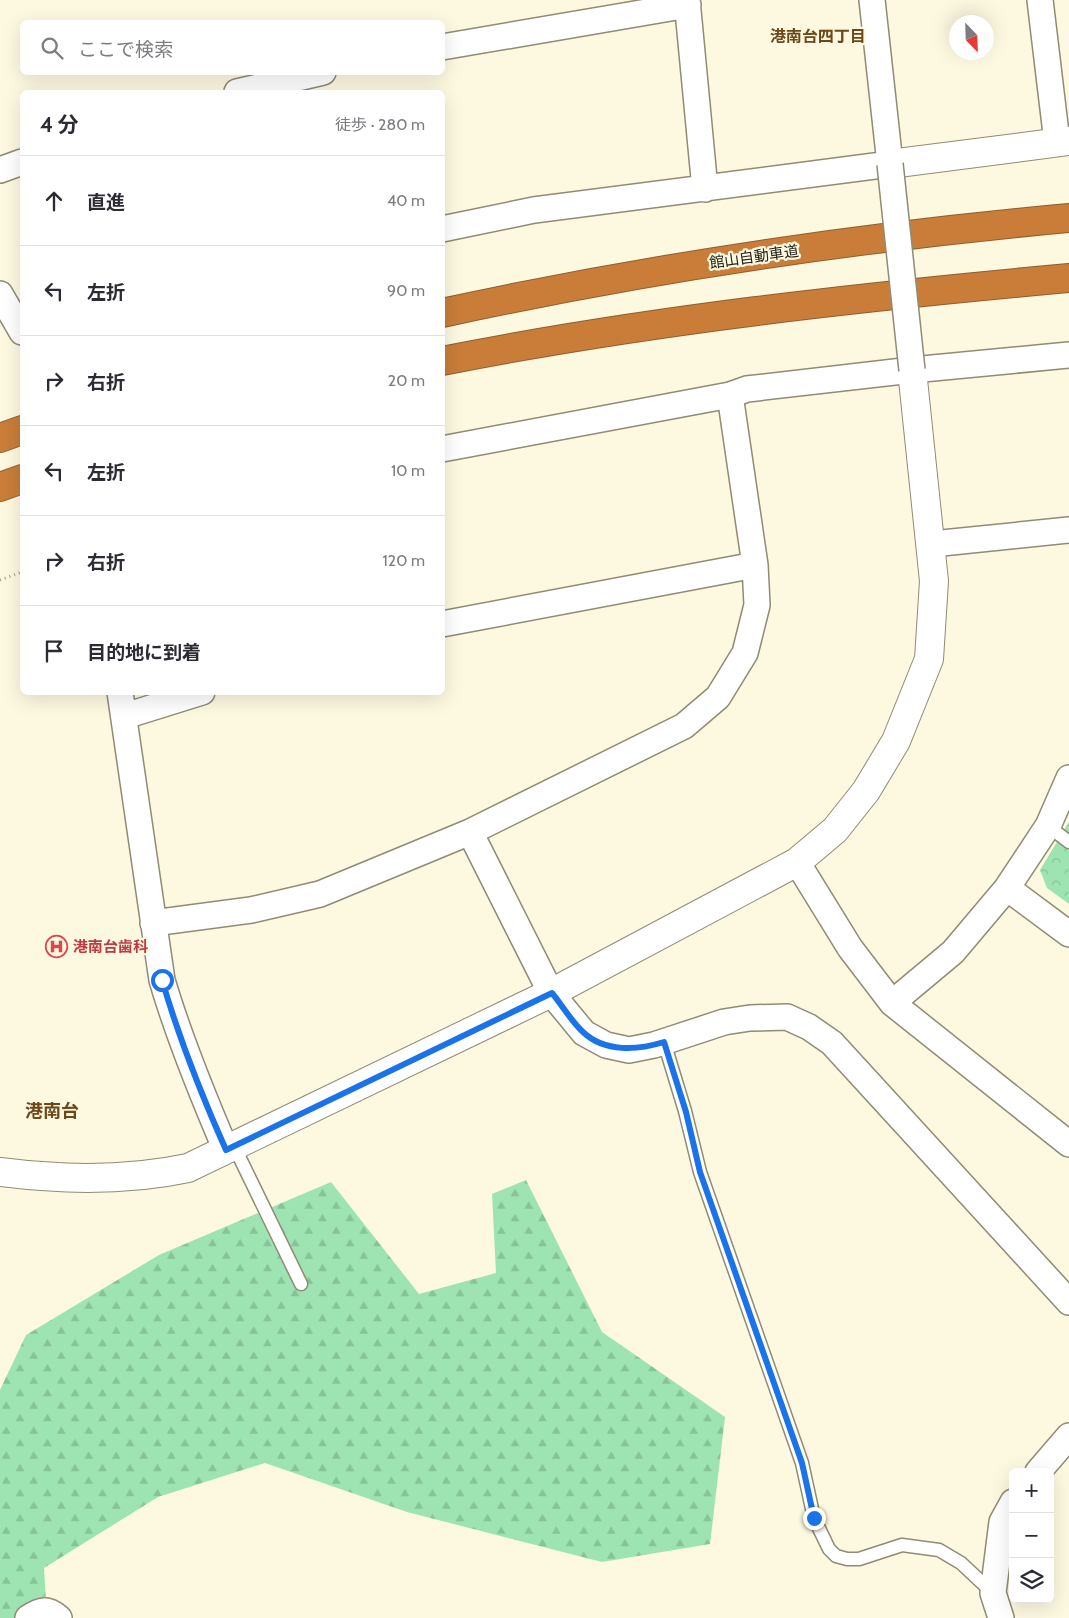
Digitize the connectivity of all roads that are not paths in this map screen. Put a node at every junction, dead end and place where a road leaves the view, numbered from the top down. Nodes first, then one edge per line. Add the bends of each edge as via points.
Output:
1 (872, 0) edge
2 (1040, 0) edge
3 (688, 2) edge
4 (445, 46) edge
5 (310, 75) edge
6 (246, 90) edge
7 (1063, 142) edge
8 (20, 163) edge
9 (890, 164) junction
10 (0, 170) edge
11 (705, 189) junction
12 (1069, 218) edge
13 (445, 228) edge
14 (1069, 278) edge
15 (0, 294) edge
16 (445, 312) edge
17 (20, 329) edge
18 (1069, 355) edge
19 (445, 360) edge
20 (912, 370) junction
21 (730, 395) junction
22 (20, 431) edge
23 (0, 438) edge
24 (445, 448) edge
25 (20, 480) edge
26 (0, 487) edge
27 (1069, 530) edge
28 (932, 544) junction
29 (756, 565) junction
30 (445, 623) edge
31 (182, 695) edge
32 (123, 704) edge
33 (1069, 778) edge
34 (1048, 826) junction
35 (470, 832) junction
36 (1069, 842) edge
37 (797, 862) junction
38 (1007, 888) junction
39 (153, 923) junction
40 (1069, 934) edge
41 (552, 993) junction
42 (892, 1003) junction
43 (664, 1042) junction
44 (1069, 1144) edge
45 (230, 1148) junction
46 (0, 1172) edge
47 (301, 1284) dead end
48 (1069, 1302) edge
49 (1069, 1436) edge
50 (1041, 1468) edge
51 (1009, 1509) edge
52 (993, 1593) junction
53 (28, 1618) edge
54 (59, 1618) edge
55 (1001, 1618) edge

1 - 9 street
2 - 7 street
3 - 4 street
3 - 11 street
5 - 6 street
7 - 9 street
8 - 10 street
9 - 11 street
9 - 20 street, bridge
11 - 13 street via 534,210
12 - 16 highway, 館山自動車道 via 954,229 666,269
14 - 19 highway via 931,290 677,323 527,344
15 - 17 street
18 - 20 street
20 - 21 street via 747,389
20 - 28 street
21 - 24 street
21 - 29 street
22 - 23 highway
25 - 26 highway
27 - 28 street
28 - 37 street via 934,581 929,659 896,741 866,791 841,822
29 - 30 street
29 - 35 street via 757,605 745,653 718,697 684,726
31 - 32 street
32 - 39 street
33 - 34 street
34 - 36 lane
34 - 38 street
35 - 39 street via 320,894 251,910
35 - 41 street
37 - 41 street
37 - 42 street via 850,948
38 - 40 street
38 - 42 street via 953,952
39 - 45 street via 162,980 172,1014 202,1095
41 - 43 street via 584,1033 606,1045 629,1050
41 - 45 street
42 - 44 street
43 - 48 street via 724,1022 750,1018 786,1017 809,1027 832,1043
43 - 52 lane via 686,1112 700,1172 800,1454 814,1518 828,1549 847,1559 859,1559 902,1545 939,1550 960,1562
45 - 46 street via 188,1168 152,1176 96,1178
45 - 47 lane
49 - 50 street
51 - 52 street via 1002,1522
52 - 55 street
53 - 54 street via 39,1610 50,1611

